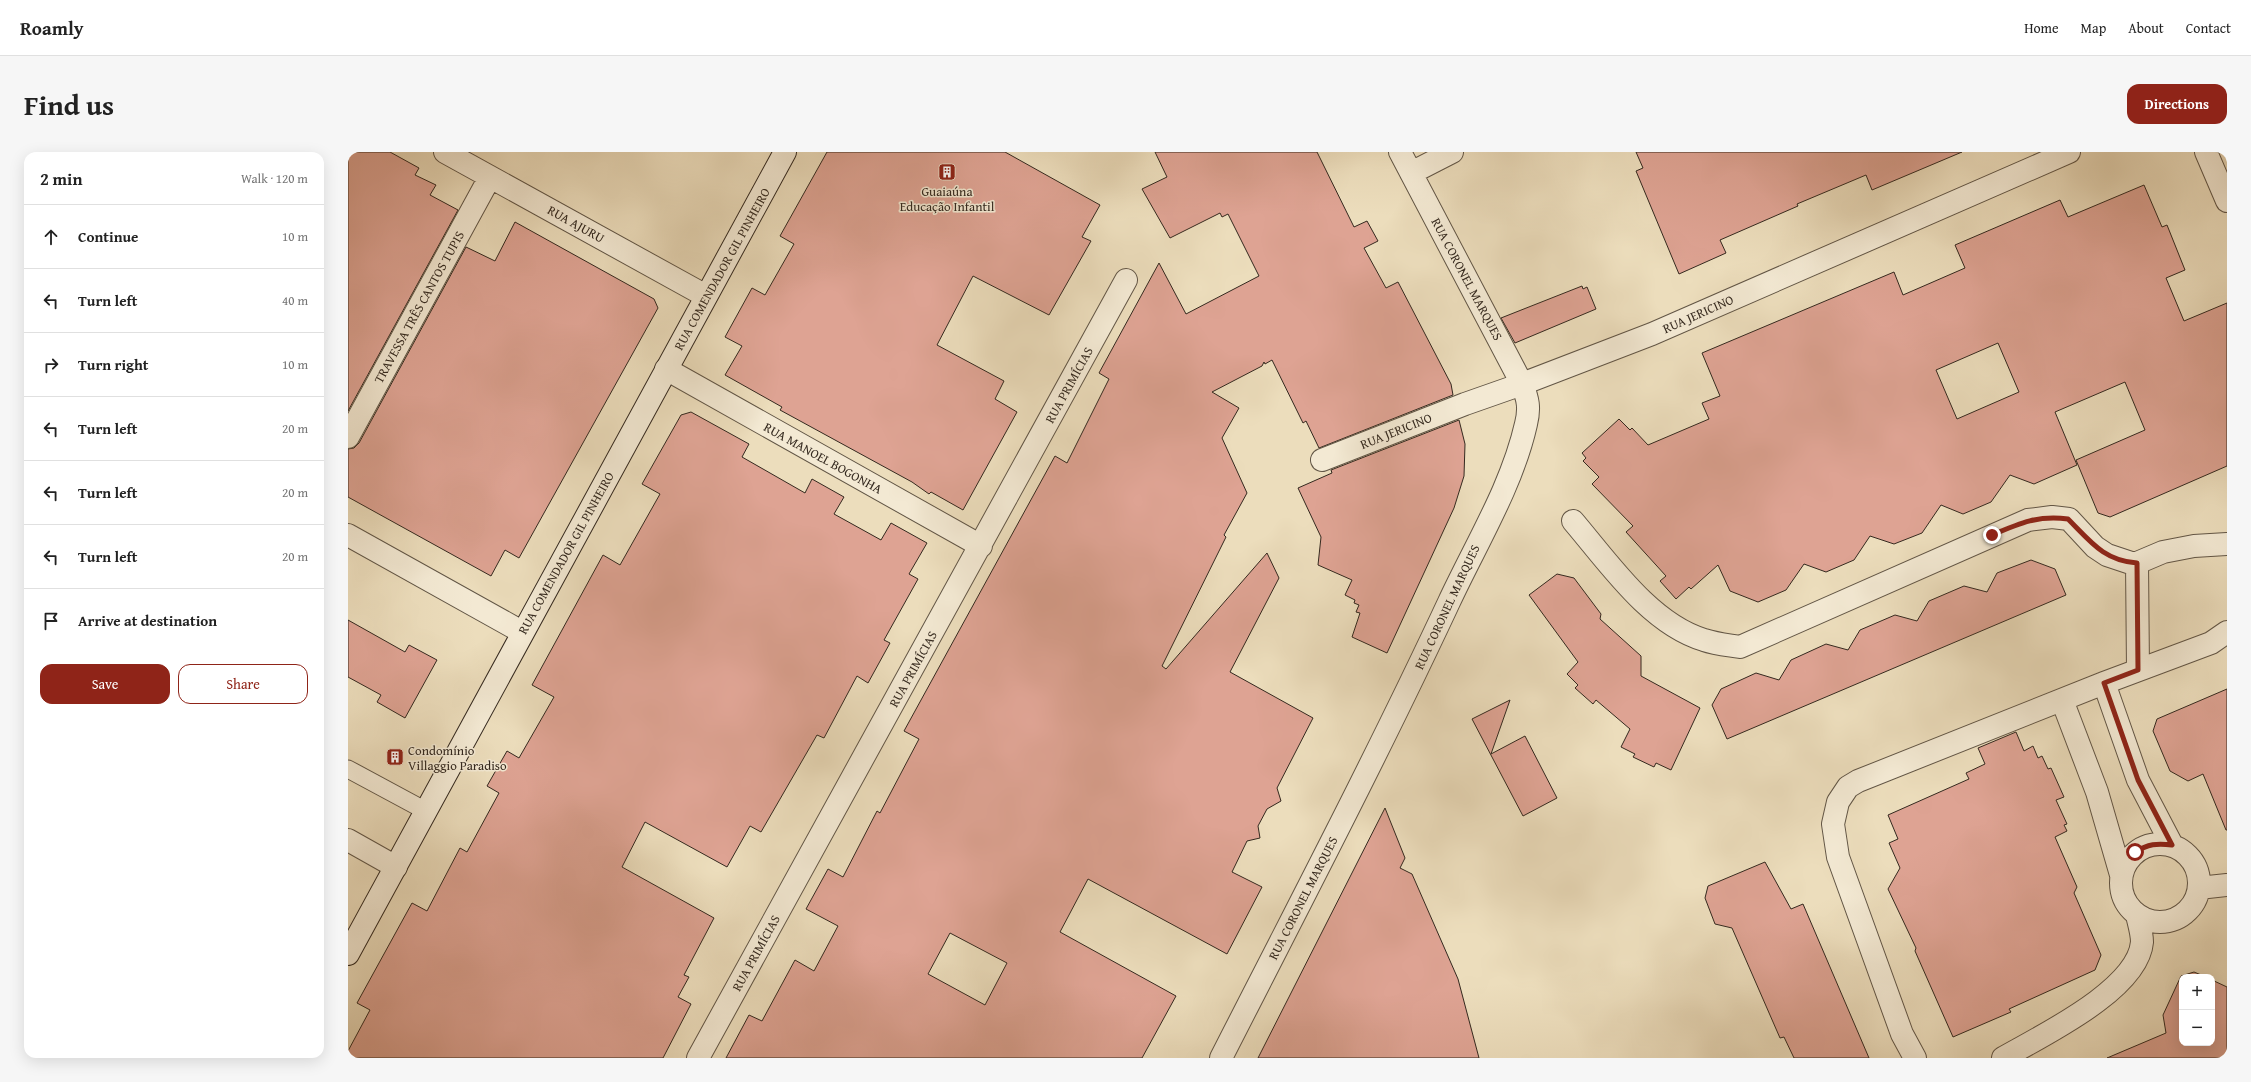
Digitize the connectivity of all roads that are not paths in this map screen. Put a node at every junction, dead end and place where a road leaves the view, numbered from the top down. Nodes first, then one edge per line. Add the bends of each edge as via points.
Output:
1 (445, 152) edge
2 (786, 152) edge
3 (1400, 152) edge
4 (1452, 152) edge
5 (2069, 152) edge
6 (2206, 152) edge
7 (1411, 173) junction
8 (490, 177) junction
9 (2227, 201) edge
10 (1126, 280) dead end
11 (706, 296) junction
12 (666, 369) junction
13 (1522, 384) junction
14 (348, 437) edge
15 (1322, 460) dead end
16 (1573, 521) dead end
17 (348, 535) edge
18 (2227, 544) edge
19 (980, 546) junction
20 (2137, 563) junction
21 (522, 632) junction
22 (2227, 632) edge
23 (2138, 670) junction
24 (2104, 683) junction
25 (2062, 700) junction
26 (348, 769) edge
27 (426, 811) junction
28 (348, 840) edge
29 (2172, 845) junction
30 (396, 867) junction
31 (2121, 875) junction
32 (2227, 885) edge
33 (2199, 888) junction
34 (2137, 916) junction
35 (348, 954) edge
36 (698, 1058) edge
37 (1221, 1058) edge
38 (1915, 1058) edge
39 (2003, 1058) edge

1 - 8 street, RUA AJURU
2 - 11 street, RUA COMENDADOR GIL PINHEIRO
3 - 7 street, RUA CORONEL MARQUES
4 - 7 street
5 - 13 street, RUA JERICINO via 1652,334
6 - 9 street
7 - 13 street, RUA CORONEL MARQUES
8 - 11 street, RUA AJURU
8 - 14 street, TRAVESSA TRÊS CANTOS TUPIS
10 - 19 street, RUA PRIMÍCIAS
11 - 12 street, RUA COMENDADOR GIL PINHEIRO
12 - 19 street, RUA MANOEL BOGONHA
12 - 21 street, RUA COMENDADOR GIL PINHEIRO
13 - 15 street, RUA JERICINO
13 - 37 street, RUA CORONEL MARQUES via 1530,404 1509,481 1474,548 1408,689
16 - 20 street via 1660,616 1703,640 1740,647 2028,520 2052,517 2068,519 2088,542 2101,551 2118,560
17 - 21 street
18 - 20 street via 2194,546 2164,552
19 - 36 street, RUA PRIMÍCIAS
20 - 23 street
21 - 27 street, RUA COMENDADOR GIL PINHEIRO
22 - 23 street via 2211,644
23 - 24 street
24 - 25 street
24 - 29 street via 2138,780
25 - 31 street via 2097,792
25 - 38 street via 1858,781 1848,787 1838,802 1833,824 1838,857 1902,1034
26 - 27 lane
27 - 30 street, RUA COMENDADOR GIL PINHEIRO
28 - 30 street
29 - 31 street via 2160,843 2135,852 2126,862
29 - 33 street via 2185,853 2195,865
30 - 35 street, RUA COMENDADOR GIL PINHEIRO
31 - 34 street via 2121,890 2126,904
32 - 33 street
33 - 34 street via 2190,907 2179,917 2165,922 2150,922
34 - 39 street via 2142,942 2138,956 2126,977 2087,1009

